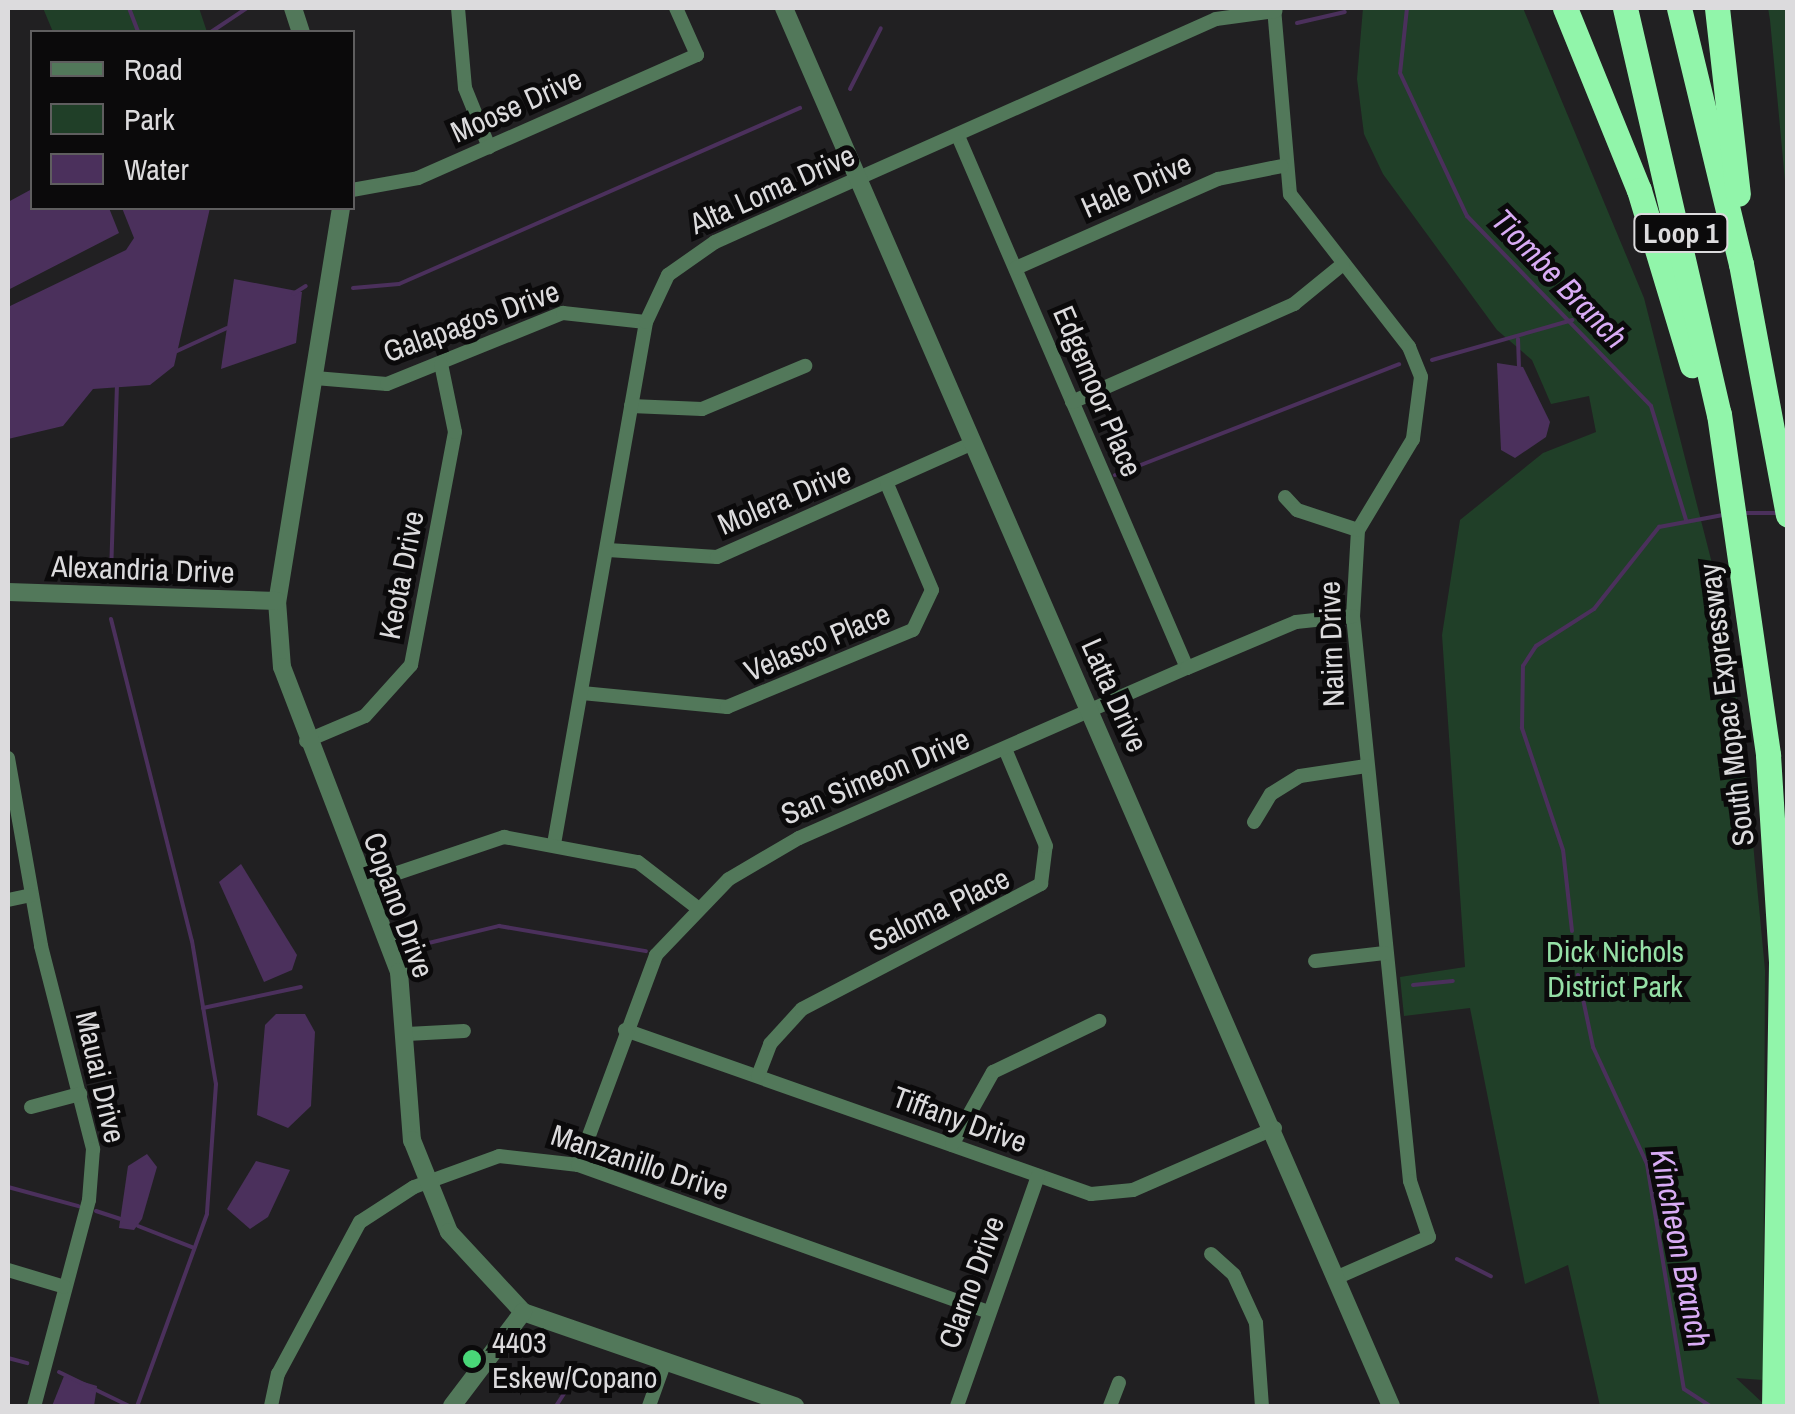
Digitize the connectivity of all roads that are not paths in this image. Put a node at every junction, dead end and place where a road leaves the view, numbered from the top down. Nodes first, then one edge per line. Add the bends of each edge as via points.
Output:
1 (458, 8) edge
2 (676, 8) edge
3 (784, 8) edge
4 (1565, 8) edge
5 (1625, 8) edge
6 (1679, 8) edge
7 (1717, 8) edge
8 (1274, 9) edge
9 (958, 136) junction
10 (488, 147) junction
11 (1282, 166) junction
12 (860, 180) junction
13 (355, 189) edge
14 (341, 210) edge
15 (1343, 264) junction
16 (1741, 264) junction
17 (1016, 268) junction
18 (646, 322) junction
19 (441, 364) junction
20 (805, 366) dead end
21 (315, 378) junction
22 (1072, 402) junction
23 (631, 406) junction
24 (972, 444) junction
25 (1724, 467) junction
26 (887, 484) junction
27 (1285, 497) dead end
28 (1788, 515) edge
29 (1358, 530) junction
30 (608, 550) junction
31 (8, 592) edge
32 (277, 601) junction
33 (1353, 616) junction
34 (1187, 668) junction
35 (582, 692) junction
36 (1092, 710) junction
37 (306, 741) junction
38 (1005, 750) junction
39 (8, 758) edge
40 (1366, 766) junction
41 (1254, 822) dead end
42 (554, 844) junction
43 (366, 884) junction
44 (31, 895) junction
45 (8, 900) edge
46 (695, 906) junction
47 (1385, 953) junction
48 (1315, 961) dead end
49 (1099, 1021) dead end
50 (625, 1030) junction
51 (464, 1031) dead end
52 (407, 1034) junction
53 (758, 1076) junction
54 (80, 1094) junction
55 (31, 1107) dead end
56 (1275, 1128) junction
57 (952, 1145) junction
58 (578, 1166) junction
59 (1038, 1176) junction
60 (428, 1181) junction
61 (1211, 1254) dead end
62 (8, 1270) edge
63 (1340, 1276) junction
64 (65, 1287) junction
65 (523, 1312) junction
66 (990, 1312) junction
67 (664, 1364) junction
68 (1119, 1383) dead end
69 (34, 1406) edge
70 (270, 1406) edge
71 (452, 1406) edge
72 (649, 1406) edge
73 (795, 1406) edge
74 (956, 1406) edge
75 (1110, 1406) edge
76 (1262, 1406) edge
77 (1391, 1406) edge
78 (1774, 1406) edge

1 - 10 street via 453,34
2 - 10 street, Moose Drive via 697,55
3 - 12 street, Latta Drive
4 - 25 highway via 1657,242
5 - 25 highway, South Mopac Expressway / Loop 1
6 - 16 highway, Loop 1
7 - 16 highway
8 - 9 street, Alta Loma Drive via 1216,19
8 - 11 street, Nairn Drive
9 - 12 street, Alta Loma Drive
9 - 17 street, Edgemoor Place
10 - 13 street, Moose Drive via 418,178
11 - 15 street, Nairn Drive via 1297,206
11 - 17 street, Hale Drive via 1218,179
12 - 18 street, Alta Loma Drive via 695,252 668,274
12 - 24 street, Latta Drive
14 - 21 street, Copano Drive
15 - 22 street via 1294,304
15 - 29 street, Nairn Drive via 1421,377 1413,439
16 - 28 highway, Loop 1
17 - 22 street, Edgemoor Place
18 - 19 street, Galapagos Drive via 563,313
18 - 23 street, Alta Loma Drive
19 - 21 street, Galapagos Drive via 387,384
19 - 37 street, Keota Drive via 455,432 412,665 366,716
20 - 23 street via 702,409
21 - 32 street, Copano Drive
22 - 34 street, Edgemoor Place
23 - 30 street, Alta Loma Drive
24 - 26 street, Molera Drive
24 - 36 street, Latta Drive
25 - 78 highway, South Mopac Expressway / Loop 1 via 1742,556 1780,947
26 - 30 street, Molera Drive via 717,557
26 - 35 street, Velasco Place via 932,590 913,630 727,707
27 - 29 street via 1297,510
29 - 33 street, Nairn Drive
30 - 35 street, Alta Loma Drive
31 - 32 street, Alexandria Drive
32 - 37 street, Copano Drive via 282,668
33 - 34 street, San Simeon Drive via 1296,622
33 - 40 street, Nairn Drive
34 - 36 street, San Simeon Drive
35 - 42 street, Alta Loma Drive
36 - 38 street, San Simeon Drive
36 - 56 street, Latta Drive
37 - 43 street, Copano Drive
38 - 46 street, San Simeon Drive via 774,850
38 - 53 street, Saloma Place via 1046,846 1040,884 802,1009 770,1044
39 - 44 street, Mauai Drive
40 - 41 street via 1300,776 1270,794
40 - 47 street, Nairn Drive
42 - 43 street via 485,839
42 - 46 street via 638,862
43 - 52 street, Copano Drive via 399,972
44 - 45 street
44 - 54 street, Mauai Drive
46 - 50 street, San Simeon Drive via 656,955
47 - 48 street
47 - 63 street, Nairn Drive via 1410,1181 1429,1237
49 - 57 street via 994,1072
50 - 53 street, Tiffany Drive
50 - 58 street, San Simeon Drive
51 - 52 street
52 - 60 street, Copano Drive via 407,1108
53 - 57 street, Tiffany Drive
54 - 55 street
54 - 64 street, Mauai Drive via 92,1182
56 - 59 street, Tiffany Drive via 1114,1194
56 - 63 street, Latta Drive
57 - 59 street, Tiffany Drive
58 - 60 street, Manzanillo Drive via 499,1156
58 - 66 street, Manzanillo Drive
59 - 66 street, Clarno Drive
60 - 65 street, Copano Drive via 469,1262
60 - 70 street, Manzanillo Drive via 360,1222 278,1374
61 - 76 street via 1234,1275 1256,1323
62 - 64 street
63 - 77 street, Latta Drive
64 - 69 street, Mauai Drive
65 - 67 street, Copano Drive
65 - 71 street
66 - 74 street, Clarno Drive
67 - 72 street
67 - 73 street, Copano Drive
68 - 75 street

